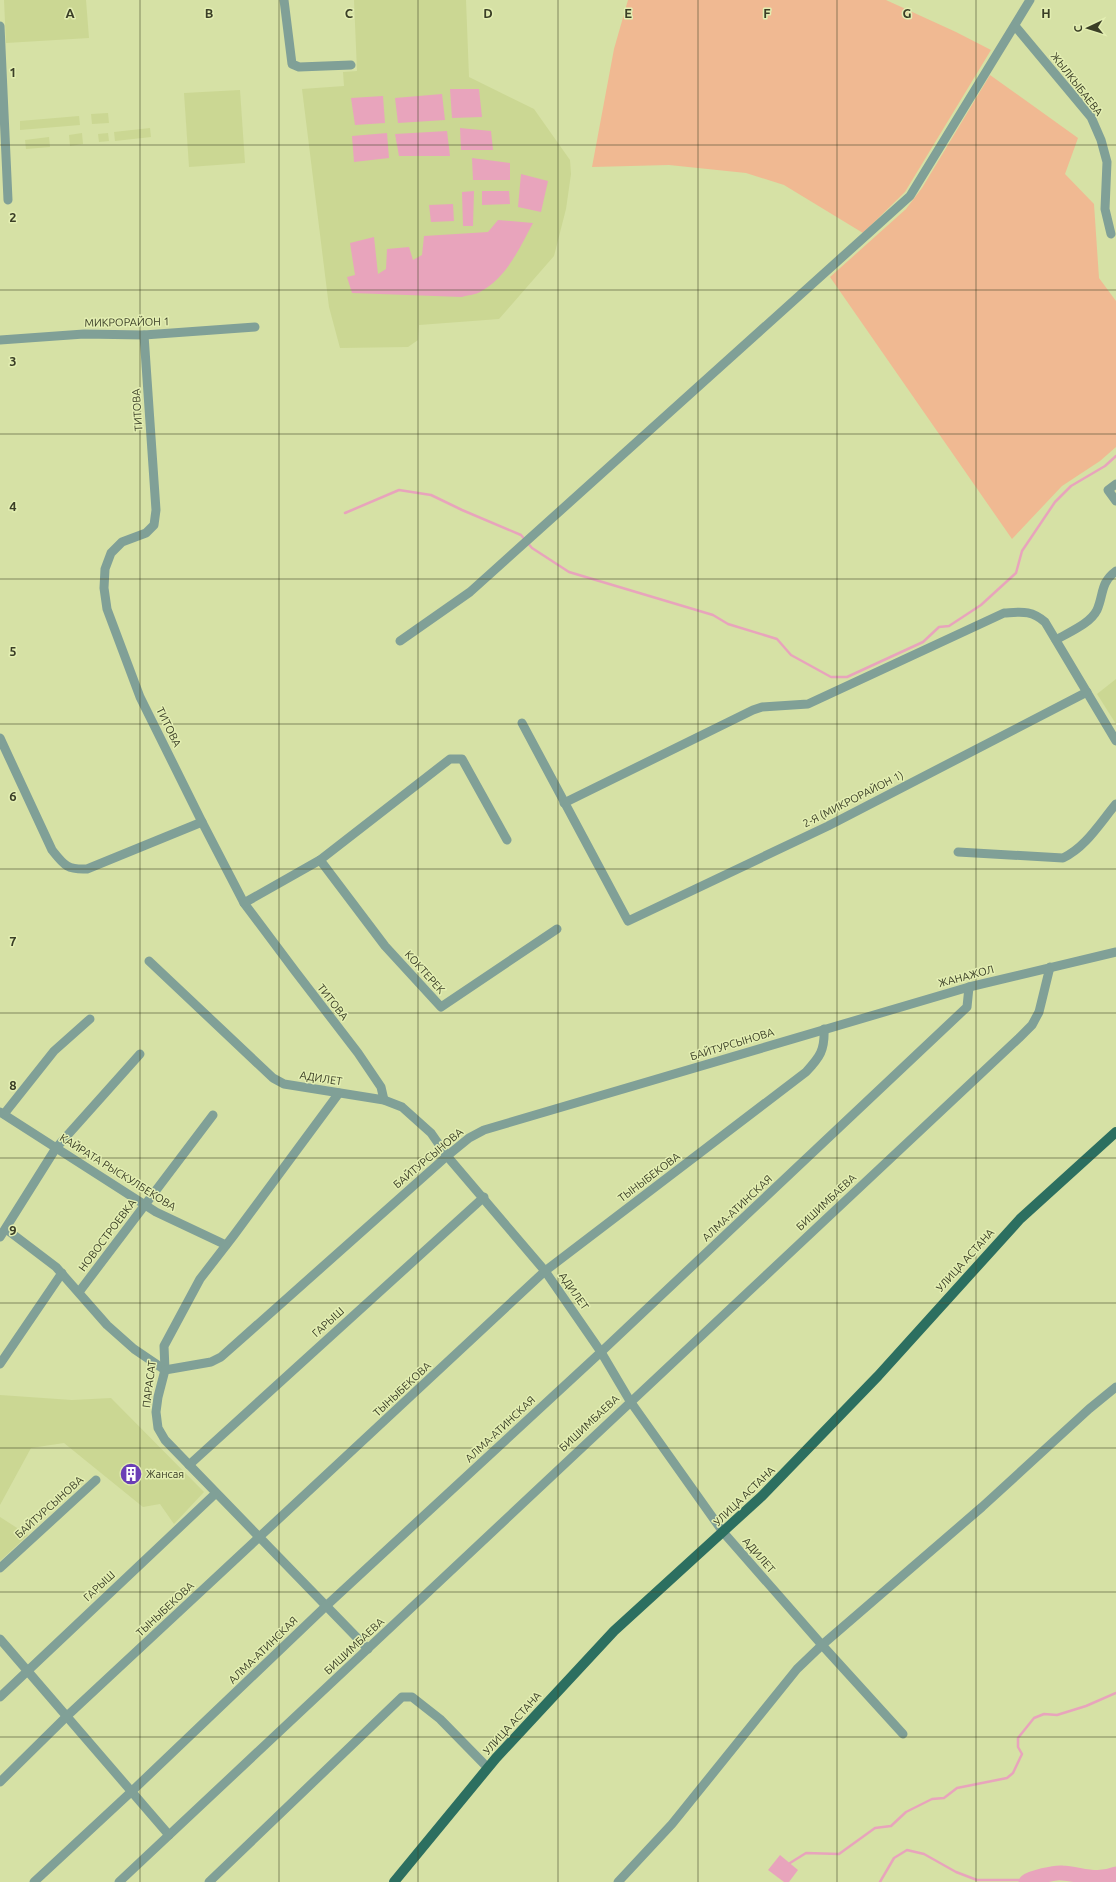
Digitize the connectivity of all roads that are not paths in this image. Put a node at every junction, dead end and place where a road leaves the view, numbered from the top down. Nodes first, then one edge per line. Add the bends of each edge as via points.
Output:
1 (284, 0) edge
2 (1030, 0) edge
3 (0, 26) edge
4 (1015, 26) junction
5 (351, 65) dead end
6 (8, 200) dead end
7 (1111, 234) dead end
8 (255, 327) dead end
9 (144, 335) junction
10 (0, 340) edge
11 (1116, 484) edge
12 (1116, 501) edge
13 (1116, 571) edge
14 (1056, 640) junction
15 (400, 641) dead end
16 (1087, 692) junction
17 (522, 723) dead end
18 (0, 738) edge
19 (1116, 741) edge
20 (564, 803) junction
21 (1116, 804) edge
22 (202, 822) junction
23 (507, 840) dead end
24 (958, 852) dead end
25 (320, 860) junction
26 (244, 902) junction
27 (557, 929) dead end
28 (1116, 952) edge
29 (149, 961) dead end
30 (1050, 967) junction
31 (969, 987) junction
32 (90, 1018) dead end
33 (824, 1029) junction
34 (140, 1054) dead end
35 (339, 1093) junction
36 (384, 1100) junction
37 (2, 1113) edge
38 (213, 1115) dead end
39 (1116, 1132) edge
40 (56, 1148) junction
41 (448, 1156) junction
42 (484, 1197) junction
43 (144, 1205) junction
44 (6, 1228) junction
45 (0, 1237) edge
46 (226, 1245) junction
47 (545, 1271) junction
48 (62, 1273) junction
49 (79, 1292) junction
50 (601, 1352) junction
51 (0, 1364) edge
52 (165, 1370) junction
53 (1116, 1387) edge
54 (630, 1401) junction
55 (189, 1465) junction
56 (96, 1480) dead end
57 (216, 1492) junction
58 (723, 1532) junction
59 (260, 1538) junction
60 (0, 1568) edge
61 (326, 1606) junction
62 (0, 1639) edge
63 (822, 1645) junction
64 (368, 1649) junction
65 (28, 1670) junction
66 (0, 1697) edge
67 (68, 1716) junction
68 (903, 1734) dead end
69 (488, 1768) junction
70 (0, 1782) edge
71 (131, 1792) junction
72 (169, 1835) junction
73 (34, 1882) edge
74 (119, 1882) edge
75 (209, 1882) edge
76 (394, 1882) edge
77 (618, 1882) edge

1 - 5 street via 292,64 299,67
2 - 4 street
3 - 6 street
4 - 7 street, ЖЫЛКЫБАЕВА via 1091,117 1107,162 1105,208
4 - 15 street via 910,196 470,592
8 - 9 street, МИКРОРАЙОН 1
9 - 10 street, МИКРОРАЙОН 1 via 84,334
9 - 22 street, ТИТОВА via 156,510 154,525 146,533 122,542 111,554 105,569 103,594 106,610 140,697
11 - 12 street via 1108,490
13 - 14 street via 1109,576 1103,586 1096,610 1089,620
14 - 16 street
14 - 20 street via 1045,622 1036,614 1004,613 808,704 762,707 753,710
16 - 19 street
16 - 20 street, 2-Я (МИКРОРАЙОН 1) via 828,826 628,921
17 - 20 street
18 - 22 street via 52,850 63,864 73,870 86,869
21 - 24 street via 1086,841 1072,854 1063,858
22 - 26 street, ТИТОВА
23 - 25 street via 462,759 450,759
25 - 26 street
25 - 27 street, КОКТЕРЕК via 385,946 441,1007
26 - 36 street, ТИТОВА via 358,1053 381,1087
28 - 30 street, ЖАНАЖОЛ
29 - 35 street, АДИЛЕТ via 273,1078 284,1084
30 - 31 street, ЖАНАЖОЛ
30 - 54 street, БИШИМБАЕВА via 1039,1012 1032,1025
31 - 33 street, ЖАНАЖОЛ
31 - 50 street, АЛМА-АТИНСКАЯ via 967,1007
32 - 37 street via 54,1051
33 - 41 street, БАЙТУРСЫНОВА via 484,1130 469,1138
33 - 47 street, ТЫНЫБЕКОВА via 824,1042 819,1058 806,1072
34 - 40 street
35 - 36 street, АДИЛЕТ
35 - 46 street, ПАРАСАТ
36 - 41 street, АДИЛЕТ via 402,1107 417,1119
37 - 40 street, КАЙРАТА РЫСКУЛБЕКОВА
38 - 43 street, НОВОСТРОЕВКА
39 - 58 main road, УЛИЦА АСТАНА via 1020,1219 878,1376 762,1496
40 - 43 street, КАЙРАТА РЫСКУЛБЕКОВА
40 - 44 street
41 - 42 street, АДИЛЕТ
41 - 52 street, БАЙТУРСЫНОВА via 221,1358
42 - 47 street, АДИЛЕТ
42 - 55 street, ГАРЫШ
43 - 46 street, КАЙРАТА РЫСКУЛБЕКОВА
43 - 49 street, НОВОСТРОЕВКА
44 - 45 street
44 - 48 street
46 - 52 street, ПАРАСАТ via 200,1279 164,1346
47 - 50 street, АДИЛЕТ
47 - 59 street, ТЫНЫБЕКОВА
48 - 49 street
48 - 51 street
49 - 52 street via 107,1325
50 - 54 street, АДИЛЕТ
50 - 61 street, АЛМА-АТИНСКАЯ
52 - 55 street, ПАРАСАТ via 156,1412 158,1428 165,1440
53 - 63 street
54 - 58 street, АДИЛЕТ
54 - 64 street, БИШИМБАЕВА
55 - 57 street, ПАРАСАТ
56 - 60 street, БАЙТУРСЫНОВА
57 - 59 street, ПАРАСАТ
57 - 65 street, ГАРЫШ
58 - 63 street, АДИЛЕТ
58 - 69 main road, УЛИЦА АСТАНА via 614,1631
59 - 61 street, ПАРАСАТ
59 - 67 street, ТЫНЫБЕКОВА
61 - 64 street, ПАРАСАТ
61 - 71 street, АЛМА-АТИНСКАЯ
62 - 65 street
63 - 68 street, АДИЛЕТ
63 - 77 street via 797,1670 672,1824
64 - 72 street, БИШИМБАЕВА
65 - 66 street, ГАРЫШ
65 - 67 street
67 - 70 street, ТЫНЫБЕКОВА
67 - 71 street
69 - 75 street via 440,1719 412,1697 402,1697
69 - 76 main road, УЛИЦА АСТАНА
71 - 72 street
71 - 73 street, АЛМА-АТИНСКАЯ
72 - 74 street, БИШИМБАЕВА

